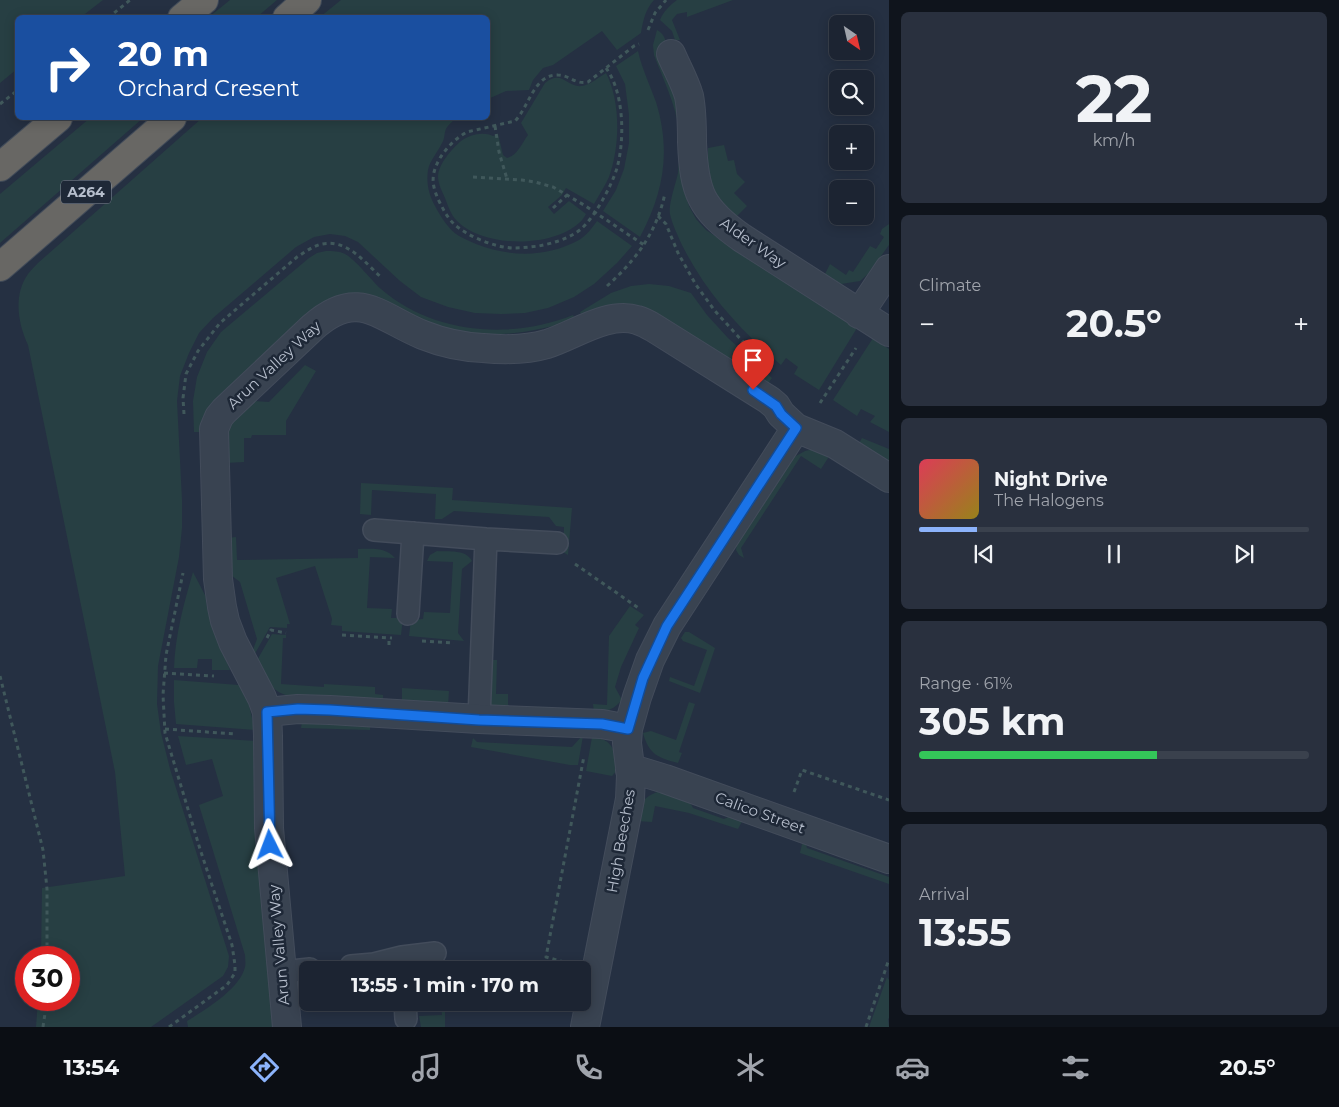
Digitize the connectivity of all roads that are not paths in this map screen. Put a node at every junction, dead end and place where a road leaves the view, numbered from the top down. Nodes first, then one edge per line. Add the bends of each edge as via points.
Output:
1 (204, 0) edge
2 (307, 0) edge
3 (186, 15) edge
4 (290, 15) edge
5 (671, 54) dead end
6 (56, 120) edge
7 (170, 120) edge
8 (0, 167) edge
9 (0, 267) edge
10 (889, 269) edge
11 (874, 323) edge
12 (799, 429) junction
13 (889, 478) edge
14 (374, 530) dead end
15 (413, 533) junction
16 (486, 539) junction
17 (558, 543) road end
18 (408, 614) dead end
19 (479, 720) junction
20 (267, 724) junction
21 (628, 729) junction
22 (630, 770) junction
23 (889, 859) edge
24 (435, 953) dead end
25 (409, 961) edge
26 (299, 970) edge
27 (282, 972) junction
28 (287, 1027) edge
29 (585, 1027) edge

1 - 3 highway
2 - 4 highway
5 - 11 street, Alder Way via 689,96 697,183 704,202 715,217
6 - 8 highway
7 - 9 highway, A264
10 - 11 street
12 - 13 street, Arun Valley Way via 835,444
12 - 20 street, Arun Valley Way via 769,400 654,328 631,318 610,319 545,344 494,349 445,343 365,308 346,308 331,314 224,411 214,429 218,579 222,607 233,642 262,698
12 - 21 street, High Beeches via 667,626 643,678
14 - 15 lane
15 - 16 lane
15 - 18 lane
16 - 17 lane
16 - 19 lane
19 - 20 street via 298,709
19 - 21 street via 608,725
20 - 27 street, Arun Valley Way via 269,828
21 - 22 street, High Beeches
22 - 23 street, Calico Street via 656,775
22 - 29 street, High Beeches via 630,799
24 - 25 lane
26 - 27 lane
27 - 28 street, Arun Valley Way

